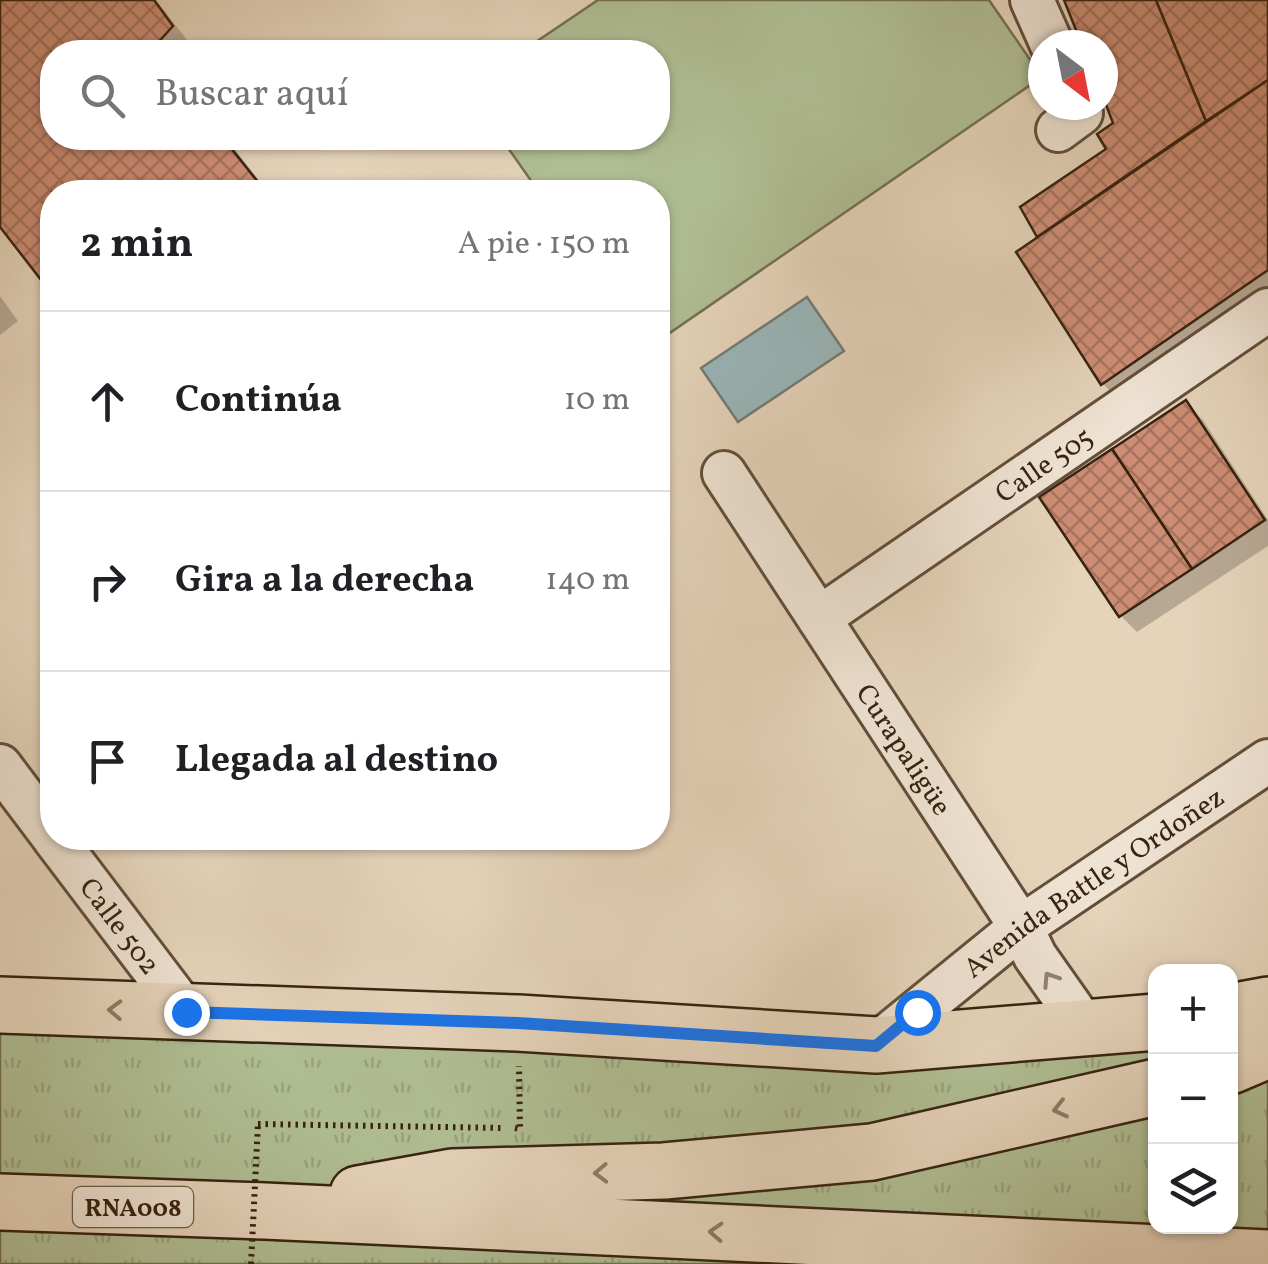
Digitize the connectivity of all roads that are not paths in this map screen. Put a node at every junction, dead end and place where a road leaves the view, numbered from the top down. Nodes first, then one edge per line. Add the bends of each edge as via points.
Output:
1 (1032, 0) edge
2 (1045, 30) edge
3 (1268, 310) edge
4 (724, 472) dead end
5 (818, 618) junction
6 (1268, 760) edge
7 (0, 766) edge
8 (40, 818) edge
9 (64, 850) edge
10 (1021, 926) junction
11 (0, 1005) edge
12 (1268, 1005) edge
13 (1238, 1011) edge
14 (186, 1012) junction
15 (1148, 1023) edge
16 (1084, 1027) junction
17 (876, 1046) junction
18 (1268, 1050) edge
19 (1238, 1063) edge
20 (1148, 1089) edge
21 (0, 1202) edge
22 (265, 1210) junction
23 (1268, 1258) edge

1 - 2 street
3 - 5 street, Calle 505
4 - 5 street, Curapaligüe
5 - 10 street, Curapaligüe
6 - 10 street, Avenida Battle y Ordoñez
7 - 8 street, Calle 502
9 - 14 street, Calle 502
16 -> 10 street, Curapaligüe
10 - 17 street, Avenida Battle y Ordoñez
14 -> 11 main road
12 - 13 main road
14 - 17 main road via 518,1023
15 - 16 main road
16 - 17 main road
18 - 19 main road
20 -> 22 main road via 872,1152 664,1171 452,1177
21 - 22 main road, RNA008
23 -> 22 main road, RNA008

